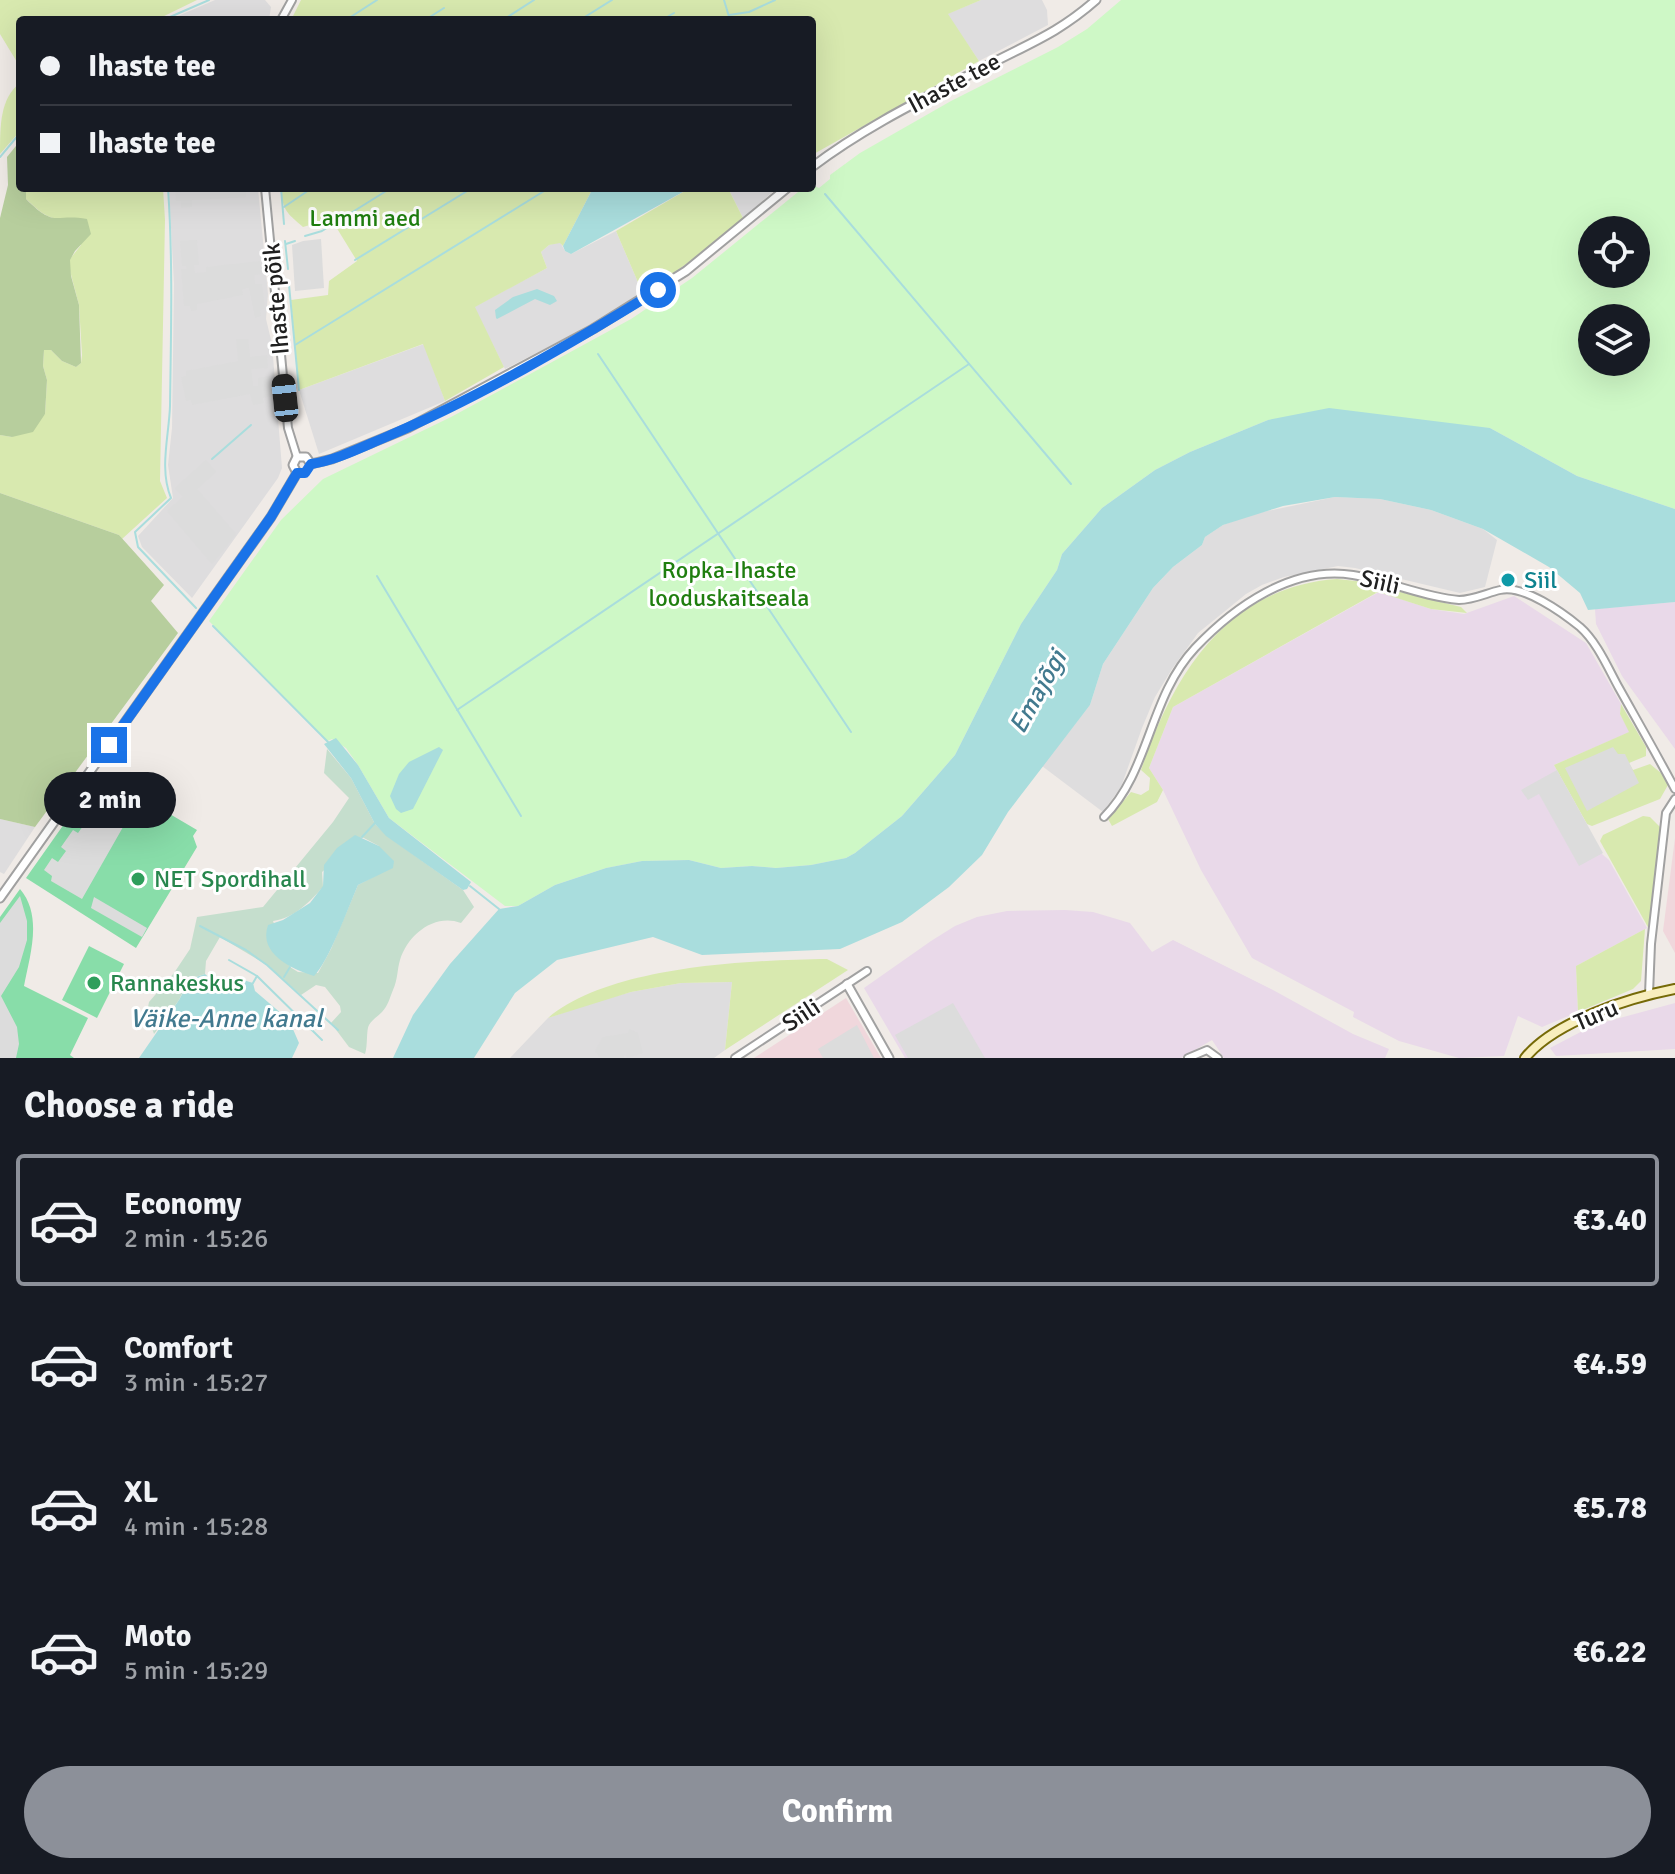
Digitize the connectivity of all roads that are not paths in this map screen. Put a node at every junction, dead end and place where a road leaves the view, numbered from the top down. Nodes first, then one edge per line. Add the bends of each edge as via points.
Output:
1 (1096, 0) edge
2 (816, 164) edge
3 (265, 192) edge
4 (782, 192) edge
5 (297, 457) junction
6 (305, 470) junction
7 (1675, 789) edge
8 (1675, 799) edge
9 (1104, 817) dead end
10 (2, 893) edge
11 (867, 971) dead end
12 (847, 984) junction
13 (1675, 989) edge
14 (1649, 994) junction
15 (735, 1058) edge
16 (889, 1058) edge
17 (1188, 1058) edge
18 (1218, 1058) edge
19 (1525, 1058) edge

1 - 2 street, Ihaste tee via 1051,35 902,110
3 - 5 street, Ihaste põik via 288,428
4 - 6 street via 686,271 593,329 408,428
5 - 6 street via 293,465
5 - 6 street via 306,457
6 - 10 street
7 - 9 street, Siili via 1601,655 1566,616 1504,588 1462,600 1335,574 1250,600 1191,652 1161,698 1130,780
8 - 14 street via 1666,813
11 - 12 street, Siili
12 - 15 street, Siili
12 - 16 street
13 - 14 main road, Turu
14 - 19 main road, Turu via 1560,1031
17 - 18 street via 1207,1050

